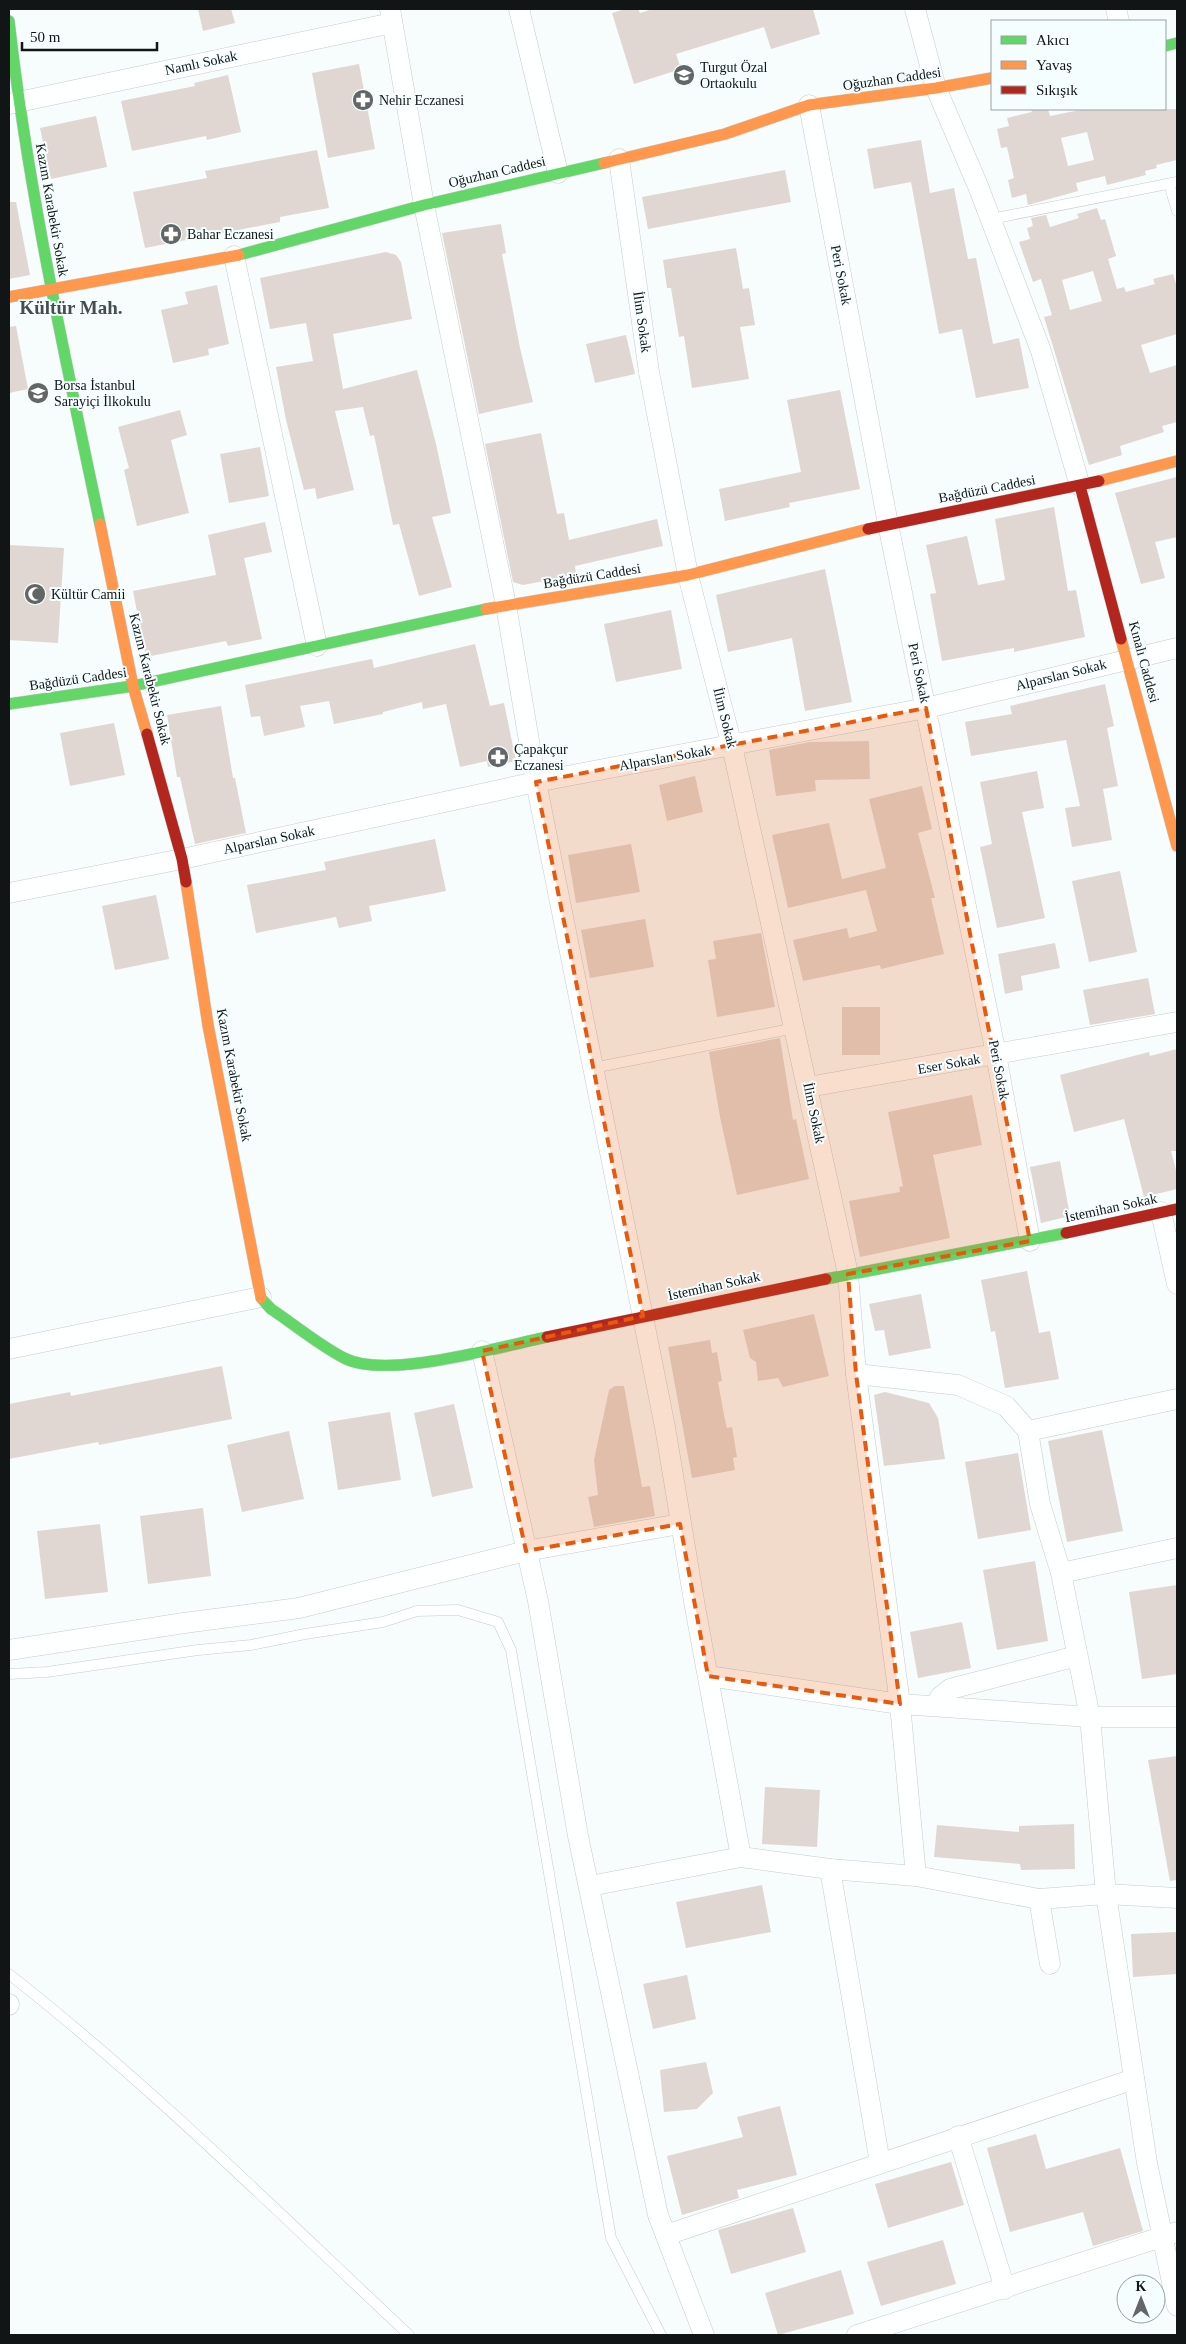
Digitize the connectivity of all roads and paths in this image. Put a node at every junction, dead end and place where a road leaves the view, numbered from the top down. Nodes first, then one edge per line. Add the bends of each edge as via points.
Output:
1 (519, 9) edge
2 (915, 9) edge
3 (391, 16) edge
4 (9, 21) edge
5 (991, 78) edge
6 (936, 88) junction
7 (14, 103) edge
8 (809, 105) junction
9 (619, 159) junction
10 (558, 173) junction
11 (1173, 183) edge
12 (424, 205) junction
13 (1177, 211) edge
14 (991, 219) junction
15 (234, 256) junction
16 (51, 289) junction
17 (9, 297) edge
18 (1177, 461) edge
19 (1080, 486) junction
20 (888, 524) junction
21 (688, 575) junction
22 (506, 605) junction
23 (317, 646) junction
24 (1177, 648) edge
25 (1128, 658) junction
26 (133, 686) junction
27 (9, 704) edge
28 (926, 708) junction
29 (732, 746) junction
30 (536, 782) junction
31 (1177, 846) edge
32 (182, 860) junction
33 (9, 892) edge
34 (1177, 1022) edge
35 (795, 1028) junction
36 (996, 1056) junction
37 (593, 1068) junction
38 (808, 1088) junction
39 (1169, 1210) edge
40 (1030, 1240) junction
41 (848, 1274) junction
42 (1177, 1284) edge
43 (266, 1303) junction
44 (644, 1316) junction
45 (9, 1349) edge
46 (482, 1351) junction
47 (856, 1374) junction
48 (1177, 1399) edge
49 (1028, 1431) junction
50 (680, 1524) junction
51 (1177, 1548) edge
52 (526, 1551) junction
53 (1061, 1573) junction
54 (9, 1650) edge
55 (1077, 1656) junction
56 (9, 1674) edge
57 (708, 1676) junction
58 (900, 1704) junction
59 (936, 1706) junction
60 (1090, 1717) junction
61 (1177, 1717) edge
62 (741, 1856) junction
63 (830, 1869) junction
64 (916, 1876) junction
65 (590, 1886) junction
66 (1106, 1894) junction
67 (1177, 1898) edge
68 (1039, 1899) junction
69 (1050, 1964) dead end
70 (9, 1974) edge
71 (1134, 2079) junction
72 (958, 2136) junction
73 (880, 2163) junction
74 (1170, 2234) edge
75 (666, 2235) junction
76 (1004, 2289) junction
77 (1177, 2306) edge
78 (409, 2335) edge
79 (661, 2335) edge
80 (704, 2335) edge
81 (857, 2335) edge

1 - 10 street
2 - 6 street
3 - 7 street, Namlı Sokak
3 - 12 street
4 - 7 street, Kazım Karabekir Sokak
5 - 6 street, Oğuzhan Caddesi
6 - 8 street, Oğuzhan Caddesi
6 - 14 street
7 - 16 street, Kazım Karabekir Sokak
8 - 9 street, Oğuzhan Caddesi via 725,134
8 - 20 street, Peri Sokak
9 - 10 street, Oğuzhan Caddesi
9 - 21 street, İlim Sokak via 649,372
10 - 12 street, Oğuzhan Caddesi
11 - 13 lane
11 - 14 lane
12 - 15 street, Oğuzhan Caddesi
12 - 22 street
14 - 19 street via 1041,351
15 - 16 street, Oğuzhan Caddesi
15 - 23 street
16 - 17 street, Oğuzhan Caddesi
16 - 26 street, Kazım Karabekir Sokak
18 - 19 street, Bağdüzü Caddesi
19 - 20 street, Bağdüzü Caddesi
19 - 25 street, Kınalı Caddesi
20 - 21 street, Bağdüzü Caddesi
20 - 28 street, Peri Sokak
21 - 22 street, Bağdüzü Caddesi
21 - 29 street, İlim Sokak
22 - 23 street, Bağdüzü Caddesi
22 - 30 street
23 - 26 street, Bağdüzü Caddesi
24 - 25 street, Alparslan Sokak
25 - 28 street, Alparslan Sokak
25 - 31 street, Kınalı Caddesi
26 - 27 street, Bağdüzü Caddesi
26 - 32 street, Kazım Karabekir Sokak
28 - 29 street, Alparslan Sokak
28 - 36 street, Peri Sokak
29 - 30 street, Alparslan Sokak
29 - 35 street, İlim Sokak
30 - 32 street, Alparslan Sokak
30 - 37 street
32 - 33 street, Alparslan Sokak
32 - 43 street, Kazım Karabekir Sokak via 208,1024
34 - 36 street, Eser Sokak
35 - 37 lane
35 - 38 street, İlim Sokak
36 - 38 street, Eser Sokak
36 - 40 street, Peri Sokak
37 - 44 street
38 - 41 street, İlim Sokak
39 - 40 street, İstemihan Sokak
39 - 42 street
40 - 41 street, İstemihan Sokak
41 - 44 street, İstemihan Sokak
41 - 47 street, İlim Sokak
43 - 45 street
43 - 46 street, İstemihan Sokak via 345,1359 374,1367 403,1366
44 - 46 street, İstemihan Sokak
44 - 50 street
46 - 52 street
47 - 49 street via 958,1385 1006,1406
47 - 58 street, İlim Sokak
48 - 49 street
49 - 53 street via 1040,1504
50 - 52 street
50 - 57 street
51 - 53 street
52 - 54 street via 298,1608
52 - 65 street
53 - 55 street
55 - 59 street via 950,1689 940,1696
55 - 60 street
56 - 79 lane via 47,1672 252,1645 383,1622 417,1611 458,1610 498,1622 511,1650 611,2238
57 - 58 street
57 - 62 street
58 - 59 street
58 - 64 street, İlim Sokak
59 - 60 street
60 - 61 street
60 - 66 street
62 - 63 street
62 - 65 street
63 - 64 street
63 - 73 street
64 - 68 street
65 - 75 street via 658,2215
66 - 67 street
66 - 68 street
66 - 71 street
68 - 69 street
70 - 78 lane via 65,2018 184,2124
71 - 72 street
71 - 74 street via 1147,2163
72 - 73 street
72 - 76 street
73 - 75 street
74 - 76 street
74 - 77 street
75 - 80 street
76 - 81 street

